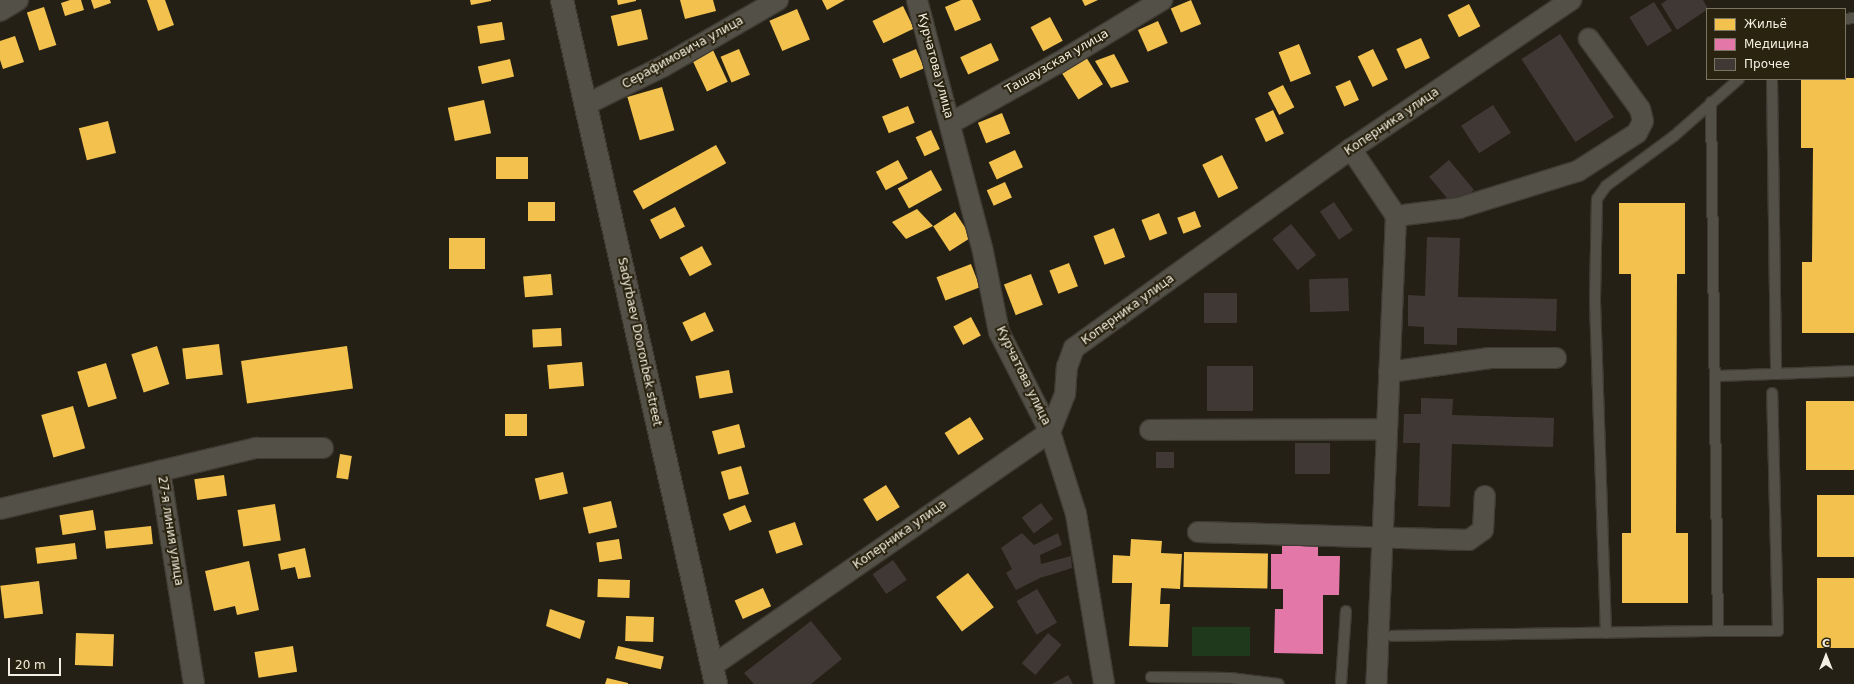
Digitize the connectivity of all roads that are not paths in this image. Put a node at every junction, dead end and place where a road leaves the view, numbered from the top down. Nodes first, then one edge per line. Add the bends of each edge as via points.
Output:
1 (18, 0) edge
2 (562, 0) edge
3 (778, 0) edge
4 (917, 0) edge
5 (1162, 0) edge
6 (1571, 0) edge
7 (0, 11) edge
8 (1589, 40) dead end
9 (1738, 80) edge
10 (1772, 80) edge
11 (1711, 102) junction
12 (587, 104) junction
13 (951, 122) junction
14 (1351, 149) junction
15 (1396, 216) junction
16 (1556, 358) dead end
17 (1854, 371) edge
18 (1389, 372) junction
19 (1776, 374) junction
20 (1716, 376) junction
21 (1772, 394) dead end
22 (1387, 428) junction
23 (1150, 430) dead end
24 (1050, 432) junction
25 (323, 448) dead end
26 (160, 471) junction
27 (1485, 496) dead end
28 (0, 509) edge
29 (1198, 532) dead end
30 (1382, 537) junction
31 (1346, 611) dead end
32 (1718, 631) junction
33 (1606, 633) junction
34 (1392, 636) dead end
35 (714, 675) edge
36 (1151, 676) dead end
37 (194, 684) edge
38 (1104, 684) edge
39 (1279, 684) edge
40 (1341, 684) edge
41 (1376, 684) edge

1 - 7 street
2 - 12 main road, Sadyrbaev Dooronbek street
3 - 12 street, Серафимовича улица via 662,67
4 - 13 street, Курчатова улица
5 - 13 street, Ташаузская улица via 1058,63
6 - 14 street, Коперника улица
8 - 15 street via 1640,109 1643,121 1637,133 1578,171 1459,208
9 - 11 lane
10 - 19 lane
11 - 20 lane
11 - 33 lane via 1674,136 1606,186 1597,198 1595,300
12 - 35 main road, Sadyrbaev Dooronbek street
13 - 24 street, Курчатова улица via 982,247 999,332
14 - 15 street
14 - 24 street, Коперника улица via 1074,348 1067,367 1065,394
15 - 18 street
16 - 18 street via 1490,358
17 - 19 lane
18 - 22 street
19 - 20 lane
20 - 32 lane
21 - 32 lane via 1778,632
22 - 23 street
22 - 30 street
24 - 35 street, Коперника улица
24 - 38 street, Курчатова улица via 1076,514
25 - 26 street, 27-я линия улица via 256,448
26 - 28 street
26 - 37 street, 27-я линия улица
27 - 30 street via 1483,530 1469,540
29 - 30 street
30 - 41 street
31 - 40 lane
32 - 33 lane
33 - 34 lane
36 - 39 lane via 1230,678

